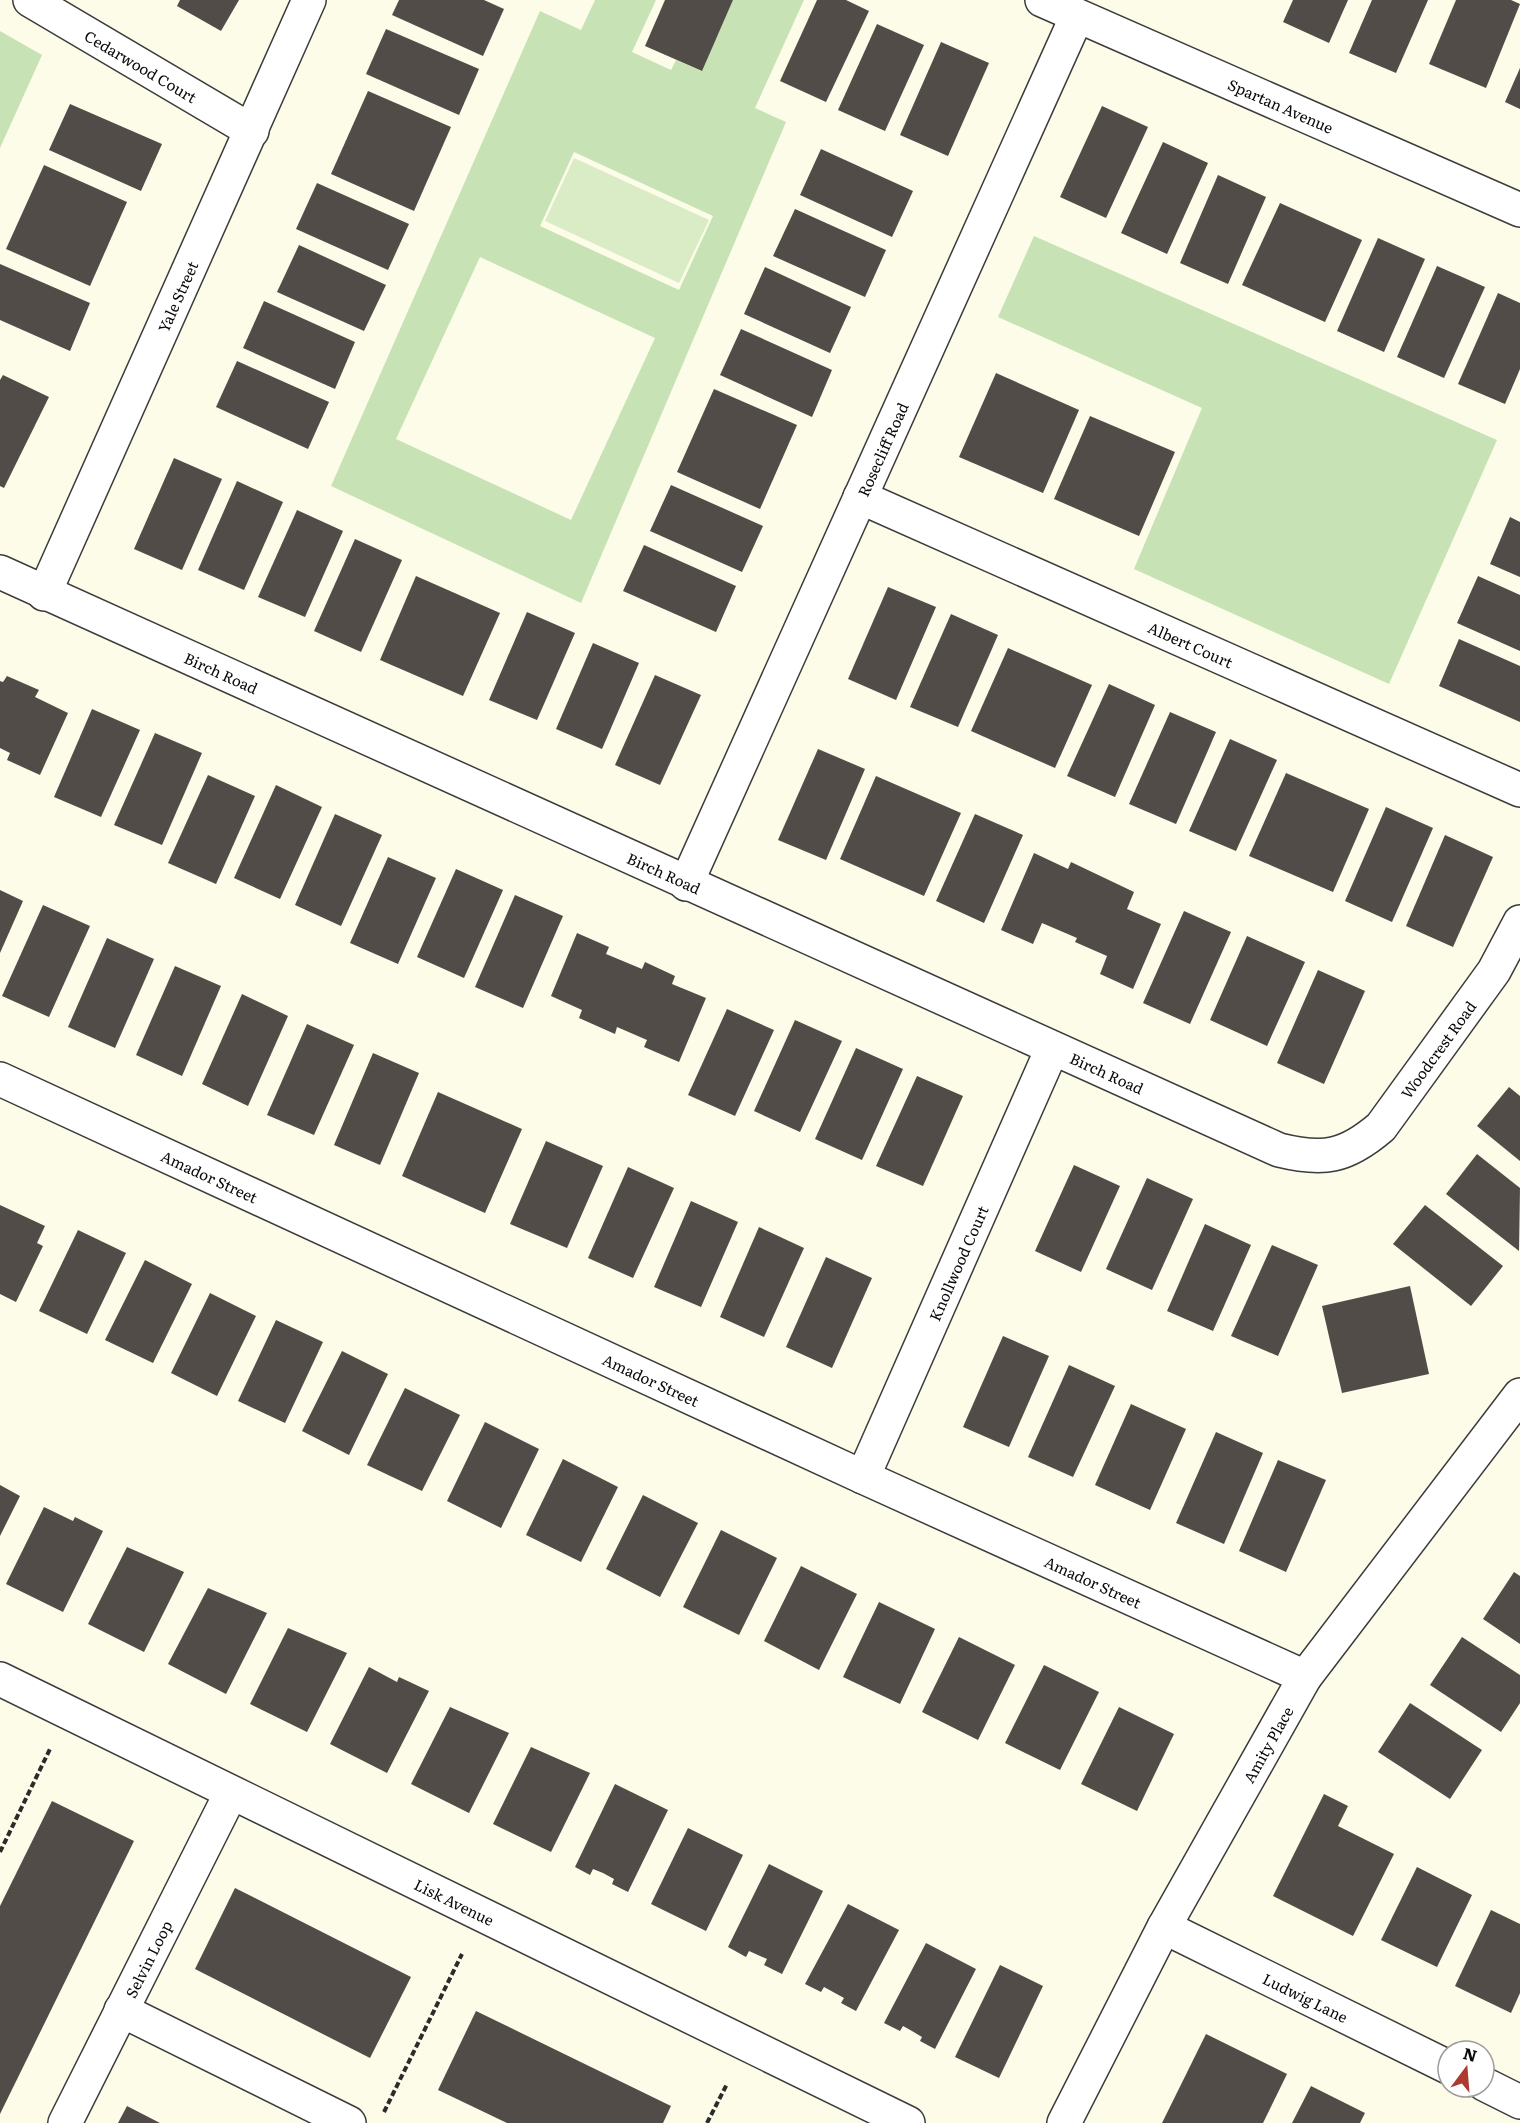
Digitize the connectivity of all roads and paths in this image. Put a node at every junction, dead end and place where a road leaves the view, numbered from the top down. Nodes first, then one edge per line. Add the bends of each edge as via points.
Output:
1 (30, 0) edge
2 (309, 0) edge
3 (1042, 0) edge
4 (1077, 16) junction
5 (252, 130) junction
6 (1520, 210) edge
7 (860, 497) junction
8 (0, 572) edge
9 (44, 594) junction
10 (1520, 790) edge
11 (686, 884) junction
12 (1520, 922) edge
13 (1052, 1049) junction
14 (0, 1079) edge
15 (1334, 1155) joint
16 (1520, 1395) edge
17 (863, 1477) junction
18 (1305, 1677) junction
19 (0, 1679) edge
20 (50, 1749) dead end
21 (231, 1793) junction
22 (0, 1852) edge
23 (1164, 1928) junction
24 (462, 1954) dead end
25 (121, 2010) junction
26 (1436, 2061) edge
27 (727, 2084) dead end
28 (1496, 2090) edge
29 (1520, 2102) edge
30 (383, 2115) dead end
31 (65, 2123) edge
32 (349, 2123) edge
33 (707, 2123) edge
34 (908, 2123) edge
35 (1064, 2123) edge

1 - 5 street, Cedarwood Court
2 - 5 street, Yale Street
3 - 4 street, Spartan Avenue
4 - 6 street, Spartan Avenue
4 - 7 street, Rosecliff Road
5 - 9 street, Yale Street
7 - 10 street, Albert Court
7 - 11 street, Rosecliff Road
8 - 9 street, Birch Road
9 - 11 street, Birch Road
11 - 13 street, Birch Road
12 - 15 street, Woodcrest Road via 1494,971 1381,1127 1359,1145
13 - 15 street, Birch Road via 1279,1150 1305,1156
13 - 17 street, Knollwood Court
14 - 17 street, Amador Street
16 - 18 street, Amity Place
17 - 18 street, Amador Street
18 - 23 street, Amity Place
19 - 21 street, Lisk Avenue
20 - 22 path
21 - 25 street, Selvin Loop
21 - 34 street, Lisk Avenue
23 - 26 street, Ludwig Lane
23 - 35 street, Amity Place
24 - 30 path
25 - 31 street, Selvin Loop
25 - 32 street
27 - 33 path
28 - 29 street

